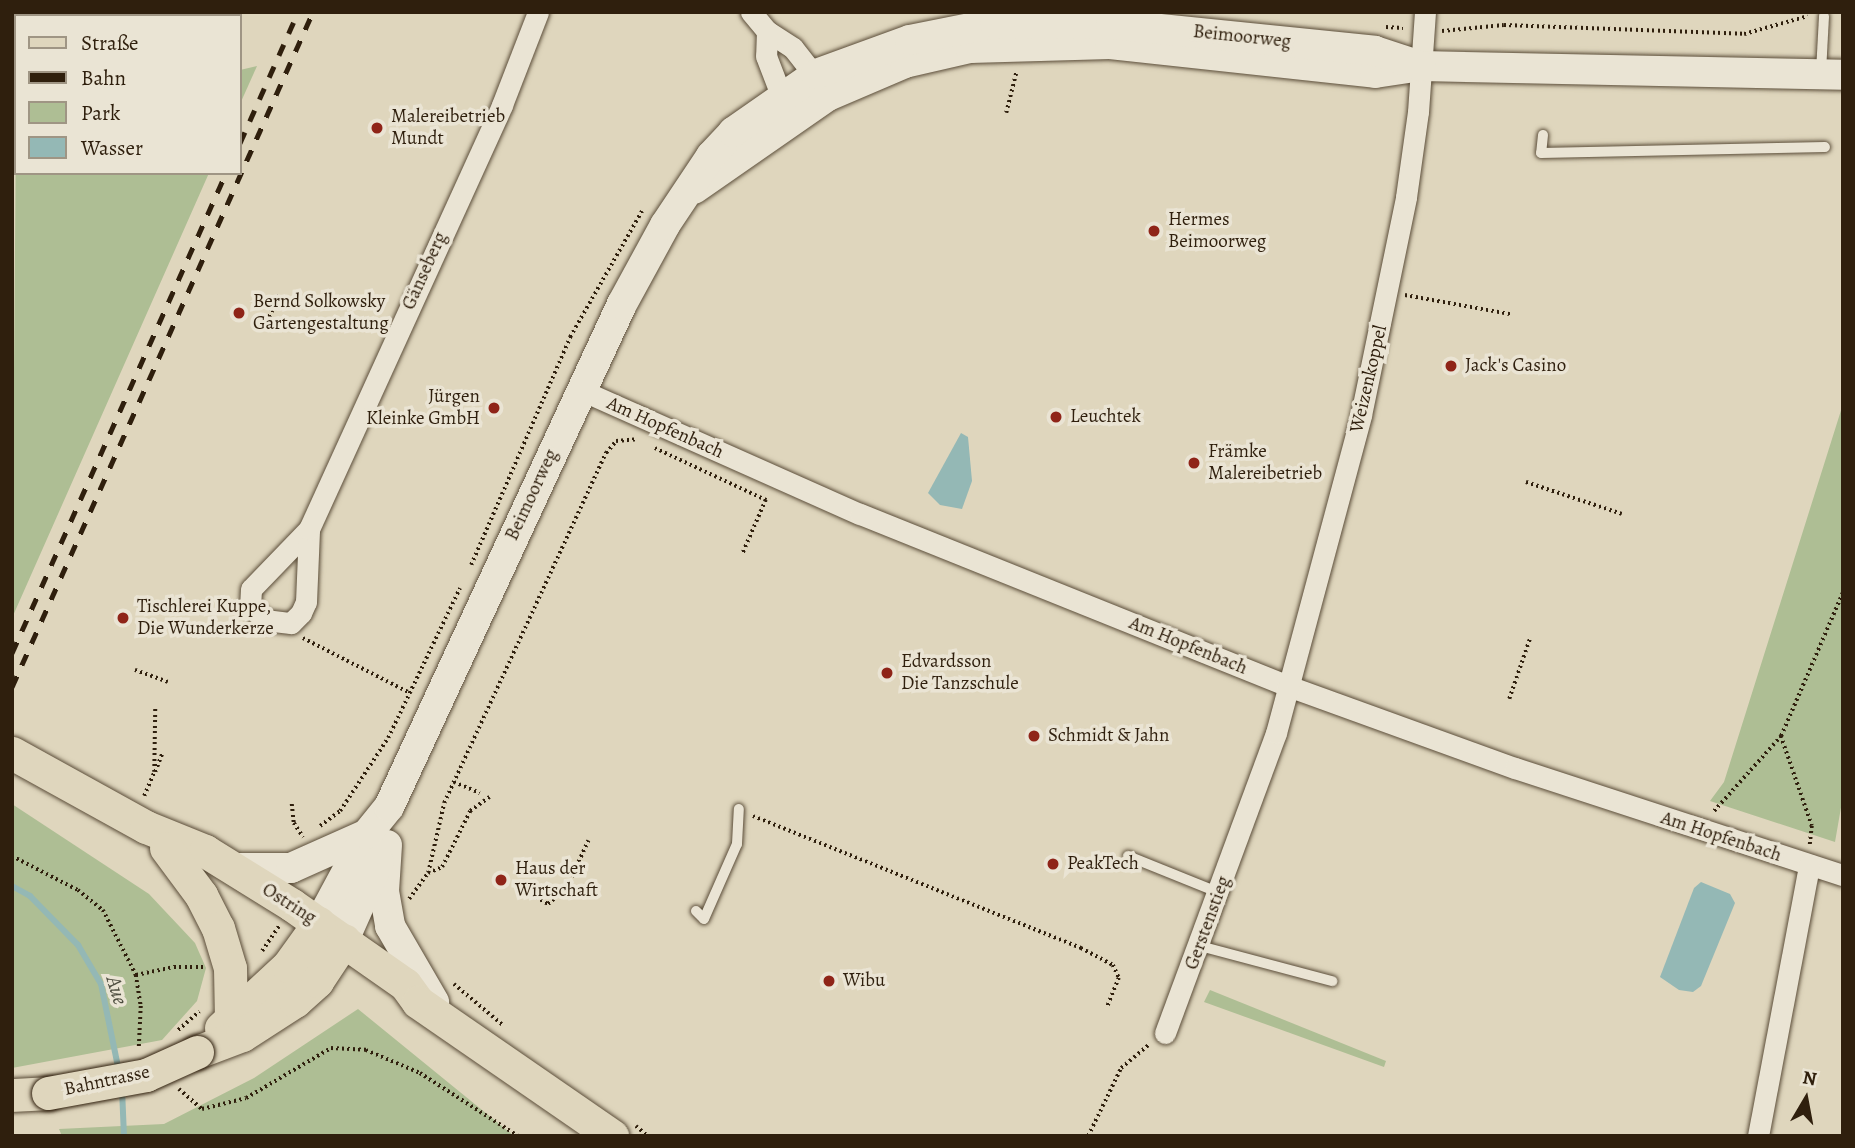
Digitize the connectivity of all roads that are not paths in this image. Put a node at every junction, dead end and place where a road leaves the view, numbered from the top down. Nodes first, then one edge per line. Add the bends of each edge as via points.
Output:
1 (538, 12) edge
2 (751, 12) edge
3 (1425, 12) edge
4 (1824, 16) road end
5 (967, 29) edge
6 (766, 31) junction
7 (1421, 66) junction
8 (1832, 75) edge
9 (822, 85) junction
10 (786, 107) junction
11 (1543, 135) dead end
12 (1825, 147) dead end
13 (581, 390) junction
14 (309, 529) junction
15 (1288, 686) junction
16 (12, 753) edge
17 (738, 809) road end
18 (152, 824) junction
19 (377, 839) junction
20 (1128, 856) dead end
21 (1809, 865) junction
22 (232, 868) junction
23 (1843, 875) edge
24 (1220, 893) junction
25 (696, 911) dead end
26 (326, 941) junction
27 (1200, 946) junction
28 (1332, 981) dead end
29 (218, 1012) junction
30 (447, 1023) junction
31 (1165, 1033) road end
32 (187, 1042) junction
33 (12, 1095) edge
34 (620, 1128) edge
35 (1758, 1136) edge

1 - 14 street, Gänseberg via 502,105
2 - 6 street
3 - 7 street, Weizenkoppel
4 - 8 lane
5 - 7 main road, Beimoorweg via 1044,20 1111,24 1375,51
5 - 9 main road, Beimoorweg via 870,52
6 - 9 street via 793,48
6 - 10 street via 765,56
7 - 8 main road, Beimoorweg
7 - 15 street, Weizenkoppel via 1389,292 1344,482
9 - 10 main road, Beimoorweg
10 - 13 main road, Beimoorweg via 733,132 711,156 666,225
11 - 12 lane via 1541,153
13 - 15 street, Am Hopfenbach via 860,514
13 - 19 main road, Beimoorweg
14 - 14 street, Gänseberg via 251,589 250,606 256,615 277,624 291,623 306,601
15 - 21 street, Am Hopfenbach
15 - 24 street, Gerstenstieg
16 - 18 main road, Ostring
17 - 25 lane via 737,844 704,919
18 - 22 main road, Ostring
18 - 26 main road, Ostring
18 - 29 main road via 218,928 230,968
19 - 22 main road via 291,868
19 - 26 main road, Beimoorweg
19 - 30 main road via 390,926
20 - 24 lane
21 - 23 street, Am Hopfenbach
21 - 35 street
22 - 26 main road, Ostring
24 - 27 street, Gerstenstieg
26 - 29 main road, Bahntrasse
26 - 30 main road, Ostring via 397,998 418,1002
26 - 32 main road, Bahntrasse via 317,981 279,1013 242,1035
27 - 28 lane
27 - 31 street, Gerstenstieg
29 - 32 main road, Bahntrasse
30 - 34 main road, Ostring
32 - 33 main road, Bahntrasse, bridge via 146,1075

